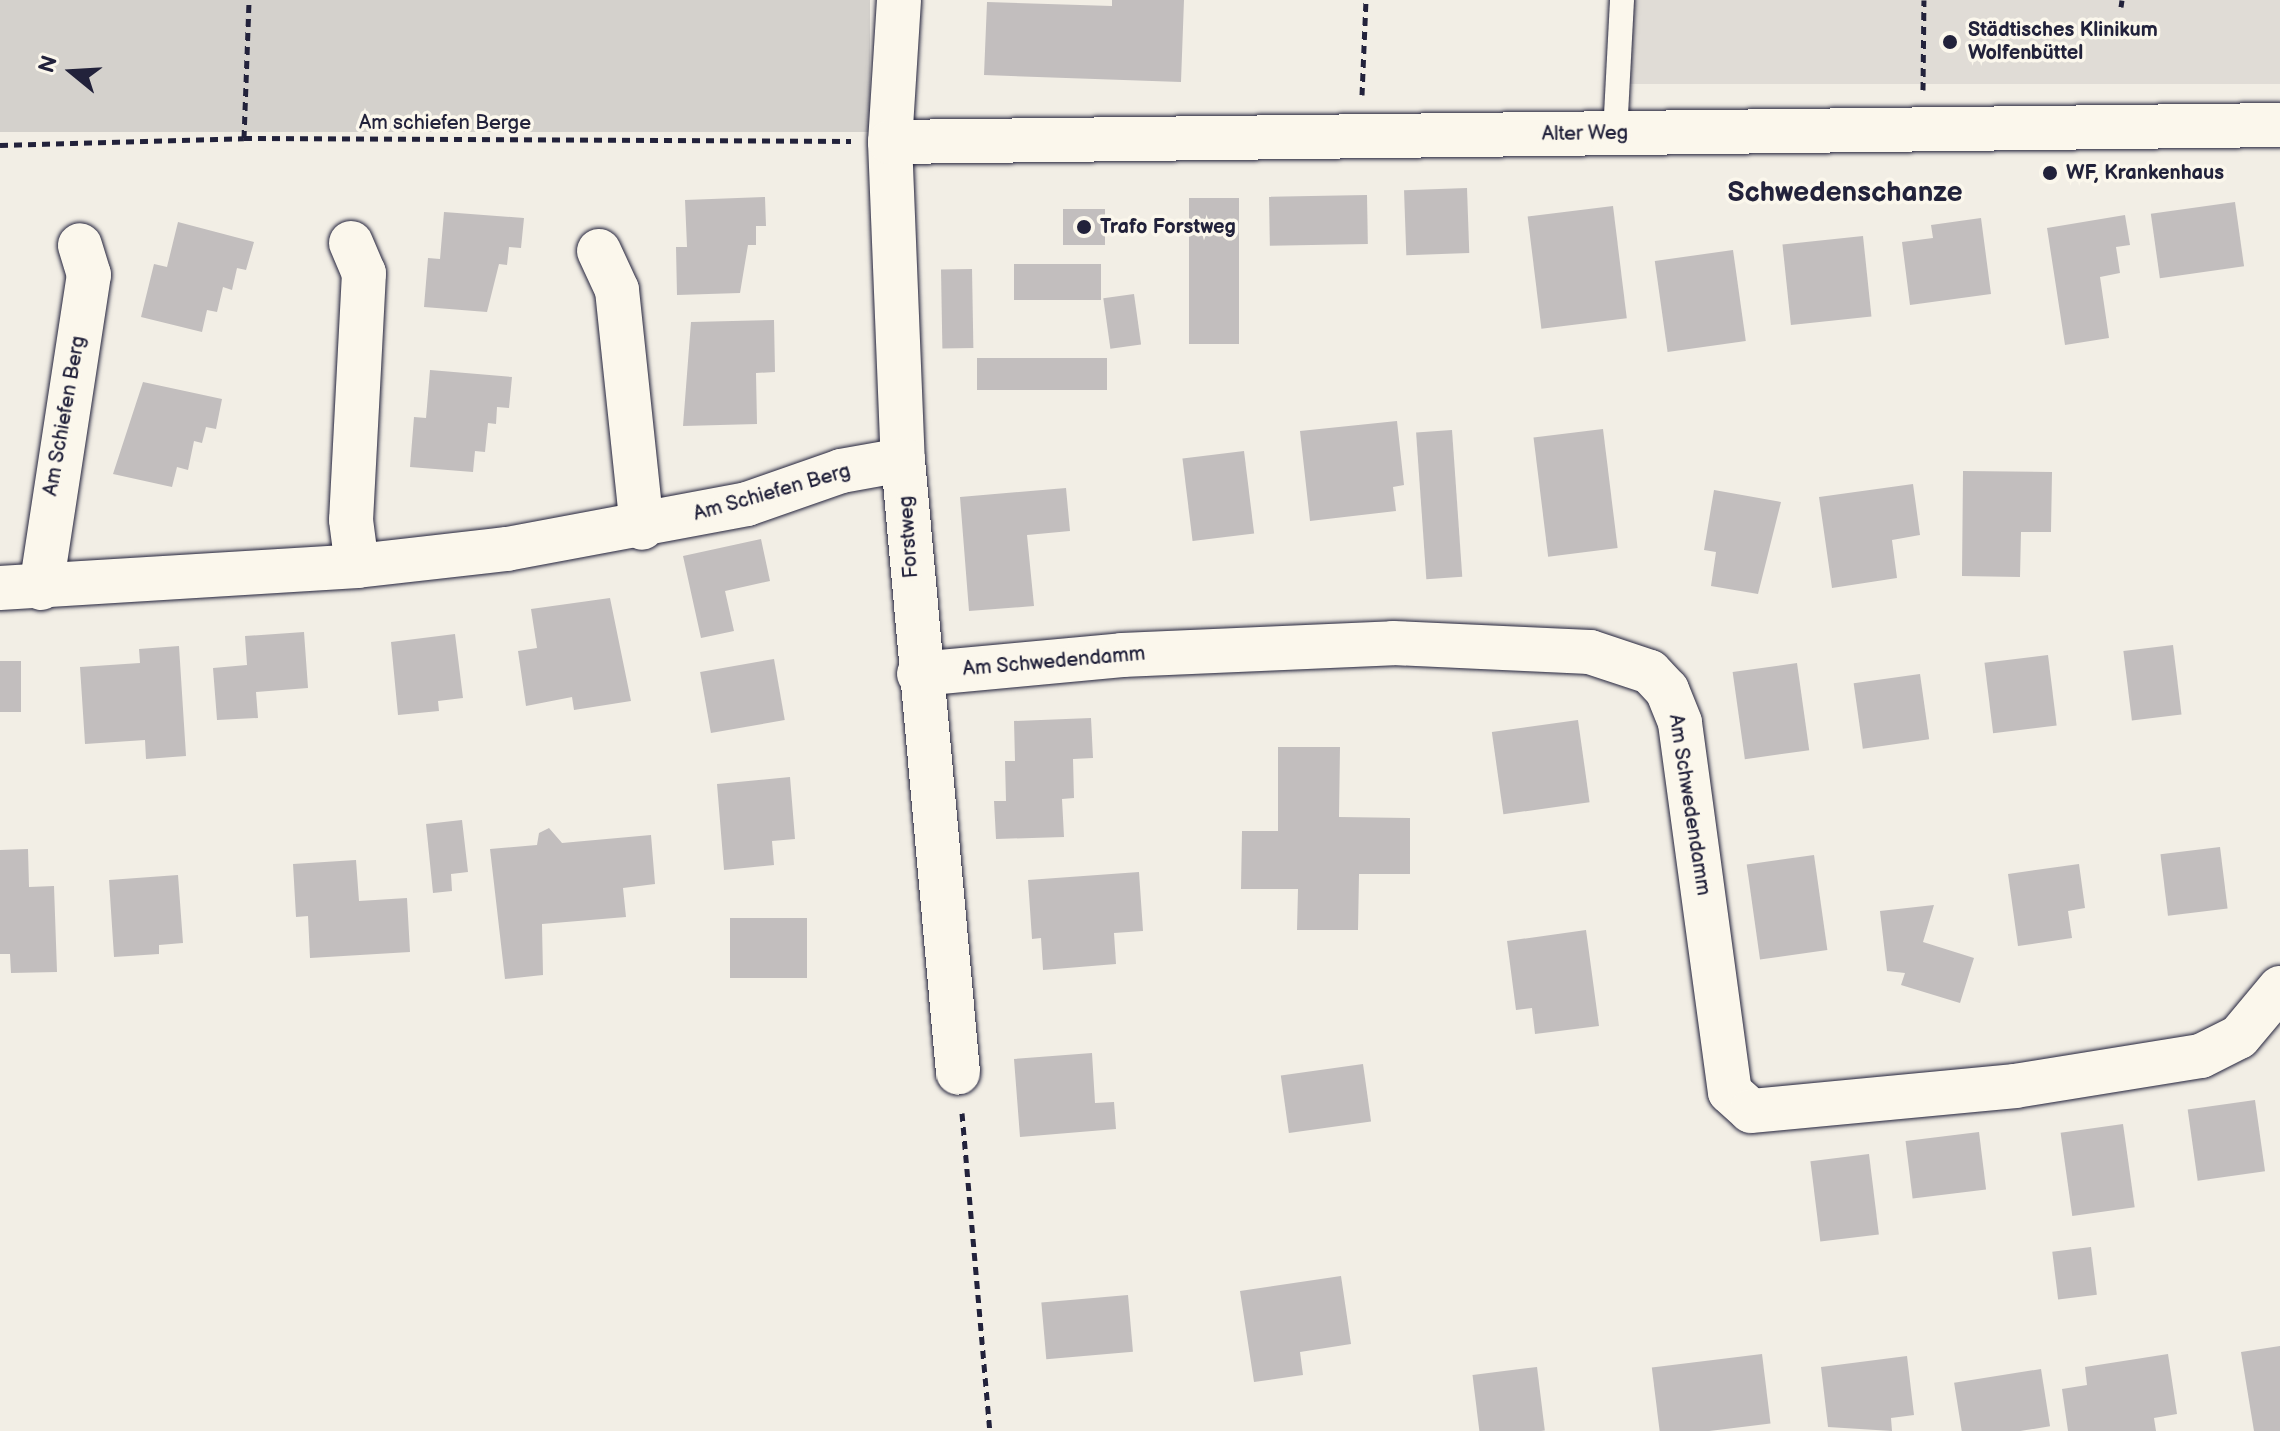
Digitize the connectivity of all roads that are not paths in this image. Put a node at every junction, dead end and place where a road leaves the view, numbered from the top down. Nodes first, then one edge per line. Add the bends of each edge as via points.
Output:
1 (899, 0) edge
2 (1622, 0) edge
3 (2280, 125) edge
4 (1615, 134) junction
5 (890, 142) junction
6 (351, 243) dead end
7 (80, 245) dead end
8 (599, 251) dead end
9 (903, 460) junction
10 (642, 528) junction
11 (357, 566) junction
12 (20, 588) edge
13 (919, 674) junction
14 (2280, 988) edge
15 (958, 1073) road end

1 - 5 street, Forstweg
2 - 4 lane
3 - 4 street, Alter Weg
4 - 5 street, Alter Weg
5 - 9 street, Forstweg
6 - 11 street via 364,273 351,520
7 - 12 street, Am Schiefen Berg via 89,275
8 - 10 street via 617,290
9 - 10 street, Am Schiefen Berg
9 - 13 street, Forstweg
10 - 11 street, Am Schiefen Berg
11 - 12 street, Am Schiefen Berg
13 - 14 street, Am Schwedendamm via 1122,655 1393,643 1590,652 1650,672 1667,690 1680,723 1730,1092 1751,1111 2015,1086 2201,1056 2239,1037
13 - 15 street, Forstweg

